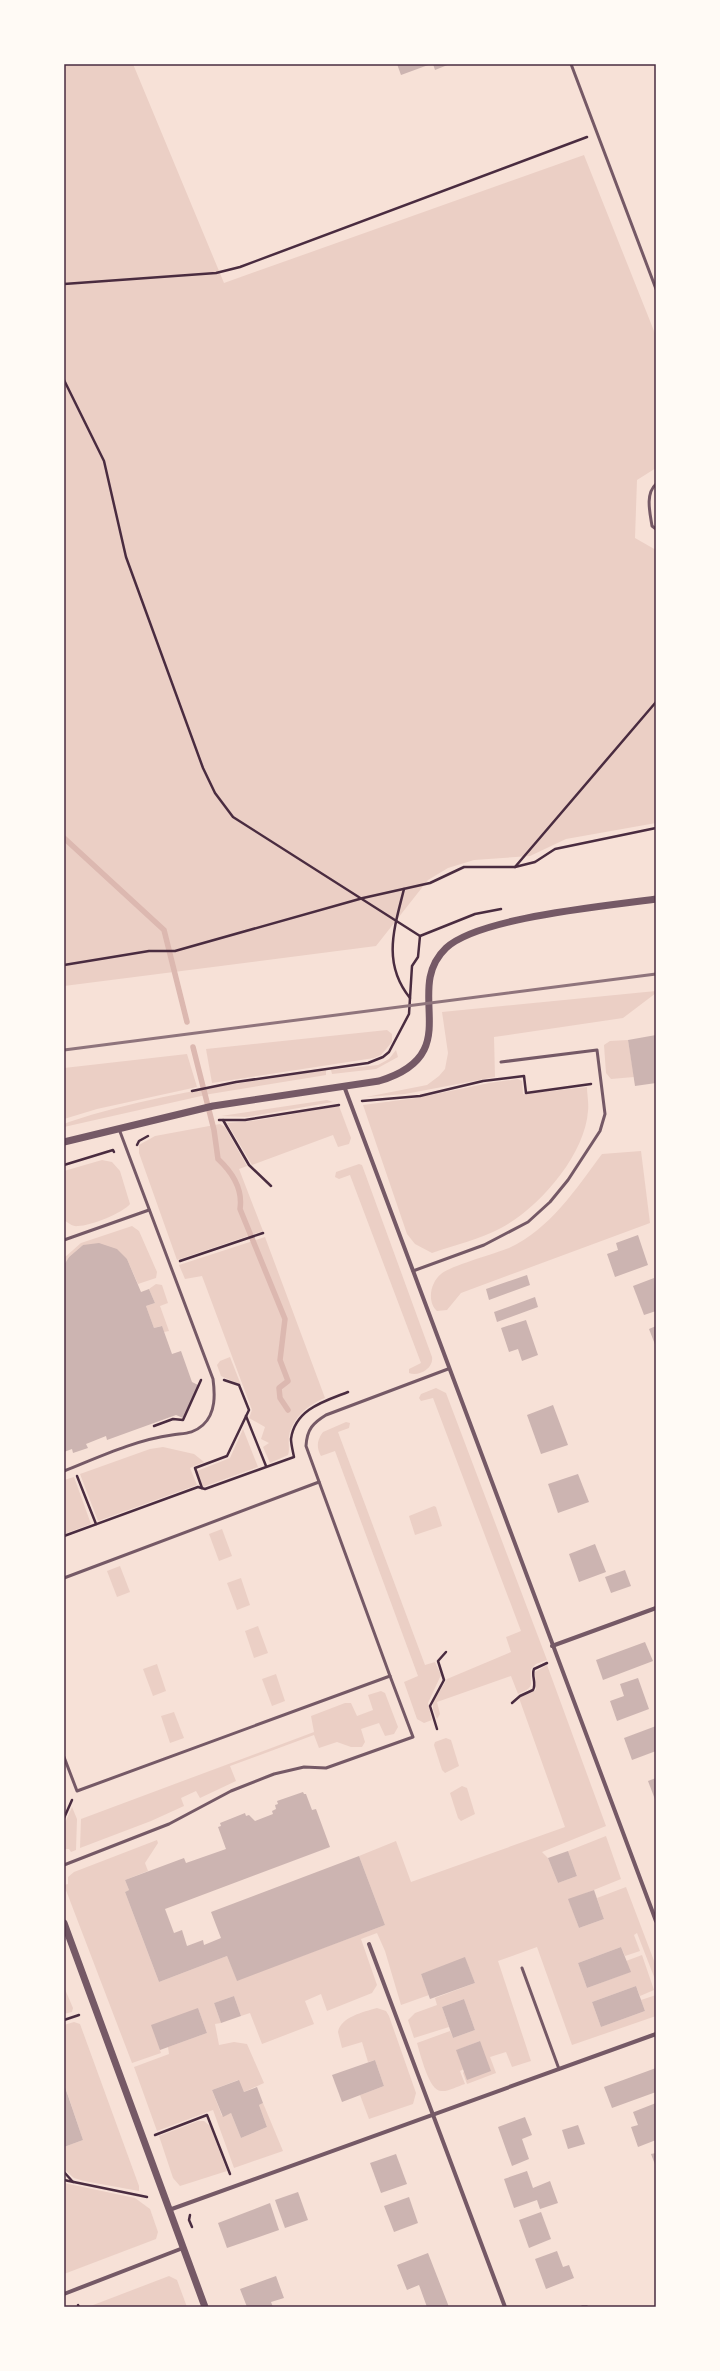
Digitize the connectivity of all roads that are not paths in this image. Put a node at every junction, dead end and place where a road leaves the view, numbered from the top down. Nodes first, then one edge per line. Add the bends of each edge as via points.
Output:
1 (571, 64) edge
2 (656, 289) edge
3 (656, 484) edge
4 (656, 530) edge
5 (656, 899) edge
6 (501, 1062) dead end
7 (344, 1086) junction
8 (118, 1127) junction
9 (64, 1142) edge
10 (149, 1210) junction
11 (64, 1240) edge
12 (413, 1271) junction
13 (448, 1369) junction
14 (64, 1470) edge
15 (319, 1482) junction
16 (64, 1578) edge
17 (656, 1608) edge
18 (552, 1646) junction
19 (390, 1676) junction
20 (64, 1757) edge
21 (64, 1865) edge
22 (656, 1921) edge
23 (64, 1923) edge
24 (369, 1944) dead end
25 (522, 1968) dead end
26 (656, 2034) edge
27 (559, 2069) junction
28 (433, 2115) junction
29 (169, 2210) junction
30 (183, 2248) junction
31 (64, 2294) edge
32 (205, 2307) edge
33 (505, 2307) edge
34 (582, 2307) edge
35 (587, 2307) edge

1 - 2 lane
3 - 4 lane via 652,487 648,506 652,526
5 - 7 street via 495,925 456,940 432,966 428,988 430,1029 416,1062 395,1076
6 - 12 lane via 597,1050 605,1114 600,1131 568,1180 550,1202 528,1222 484,1245
7 - 8 street via 196,1109
7 - 12 street
8 - 9 street
8 - 10 lane
10 - 11 lane
10 - 14 lane via 212,1376 215,1396 212,1410 205,1424 193,1433 156,1438
12 - 13 street
13 - 15 lane via 326,1414 313,1423 307,1433 306,1446
13 - 18 street
15 - 16 lane
15 - 19 lane
17 - 18 street
18 - 22 street
19 - 20 lane via 77,1791
19 - 21 lane via 413,1737 326,1768 304,1767 274,1774 231,1791 169,1824
23 - 29 street
24 - 28 street
25 - 27 lane
26 - 27 street
27 - 28 street
28 - 29 street
28 - 33 street
29 - 30 street
30 - 31 street
30 - 32 street
34 - 35 lane

